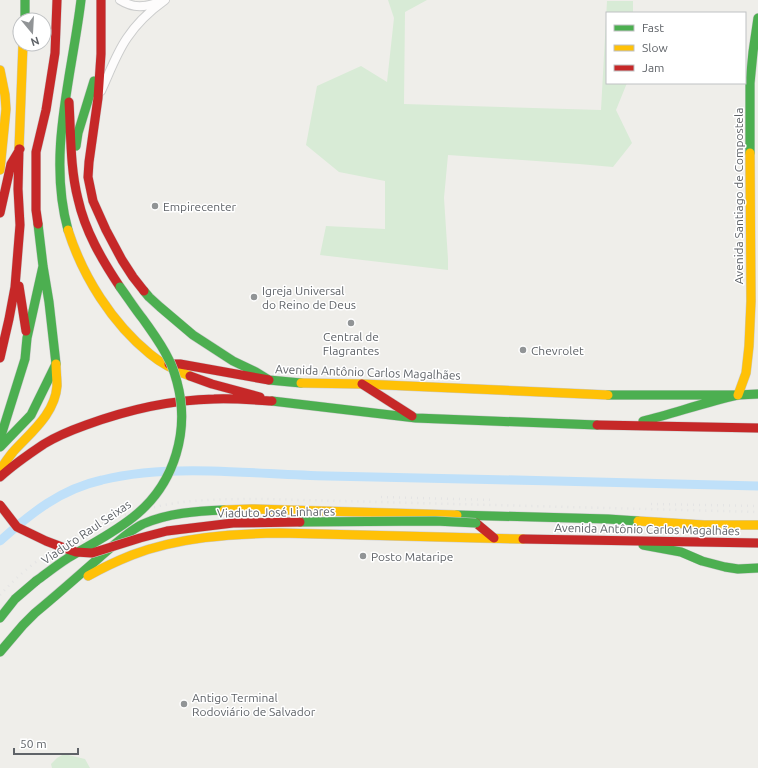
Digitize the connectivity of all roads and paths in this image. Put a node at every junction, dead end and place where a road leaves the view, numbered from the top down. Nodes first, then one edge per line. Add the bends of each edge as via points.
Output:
1 (25, 0) edge
2 (57, 0) edge
3 (81, 0) edge
4 (101, 0) edge
5 (120, 0) edge
6 (164, 0) edge
7 (24, 12) edge
8 (758, 18) edge
9 (23, 52) edge
10 (101, 54) junction
11 (0, 70) edge
12 (67, 83) junction
13 (98, 98) junction
14 (20, 149) junction
15 (73, 165) junction
16 (0, 170) edge
17 (0, 213) edge
18 (42, 266) junction
19 (16, 272) junction
20 (27, 338) junction
21 (0, 358) edge
22 (56, 364) junction
23 (165, 365) junction
24 (746, 373) junction
25 (269, 380) junction
26 (362, 384) junction
27 (757, 394) edge
28 (738, 395) junction
29 (272, 401) junction
30 (416, 418) junction
31 (621, 426) junction
32 (758, 428) edge
33 (0, 439) edge
34 (0, 447) edge
35 (0, 470) edge
36 (0, 477) edge
37 (0, 505) edge
38 (502, 516) junction
39 (476, 523) junction
40 (758, 525) edge
41 (494, 538) junction
42 (620, 541) junction
43 (758, 543) edge
44 (758, 568) edge
45 (47, 603) junction
46 (0, 618) edge
47 (0, 652) edge

1 - 7 main road
2 - 18 main road via 55,53 36,152 36,210
3 - 12 main road
4 - 10 main road, Avenida Antônio Carlos Magalhães
5 - 6 street via 132,6 142,6
6 - 13 street via 135,26 126,39
8 - 24 main road, Avenida Santiago de Compostela via 750,83 751,300
9 - 14 main road
10 - 13 main road, Avenida Antônio Carlos Magalhães
10 - 15 main road via 78,133
11 - 16 main road via 6,109
12 - 15 main road
12 - 23 main road via 60,157 62,205 74,249 92,284 112,314 128,334
13 - 25 main road, Avenida Antônio Carlos Magalhães via 89,162 90,190 98,213 122,260 149,297 173,319 233,361
14 - 17 main road via 11,164
14 - 19 main road via 20,225
15 - 46 main road, Viaduto Raul Seixas, bridge via 75,186 86,225 97,250 170,360 181,401 181,433 166,478 148,503 110,533 36,581 15,599
18 - 20 main road
18 - 22 main road
19 - 20 main road
19 - 21 main road
20 - 33 main road via 24,359
22 - 34 main road via 31,415
22 - 35 main road via 57,386 49,410
23 - 25 main road via 180,364
23 - 29 main road via 196,378
24 - 27 main road, Avenida Santiago de Compostela via 751,388
24 - 28 main road, Avenida Santiago de Compostela
25 - 26 main road, Avenida Antônio Carlos Magalhães
26 - 28 main road, Avenida Antônio Carlos Magalhães via 619,395
26 - 30 main road
27 - 28 main road, Avenida Antônio Carlos Magalhães
28 - 31 main road
29 - 30 main road
29 - 36 main road via 186,401 110,416 55,438
30 - 31 main road
31 - 32 main road
37 - 39 main road, Viaduto José Linhares, bridge via 17,526 67,549 92,553 167,531 233,523
38 - 39 main road, Viaduto José Linhares
38 - 40 main road, Avenida Antônio Carlos Magalhães
38 - 45 main road, Avenida Antônio Carlos Magalhães via 245,509 188,512 142,525 122,538
39 - 41 main road
41 - 42 main road, Avenida Antônio Carlos Magalhães
41 - 45 main road, Avenida Antônio Carlos Magalhães via 280,533 221,535 175,542 111,563
42 - 43 main road, Avenida Antônio Carlos Magalhães
42 - 44 main road via 677,551 718,566
45 - 47 main road, Avenida Antônio Carlos Magalhães via 23,625

